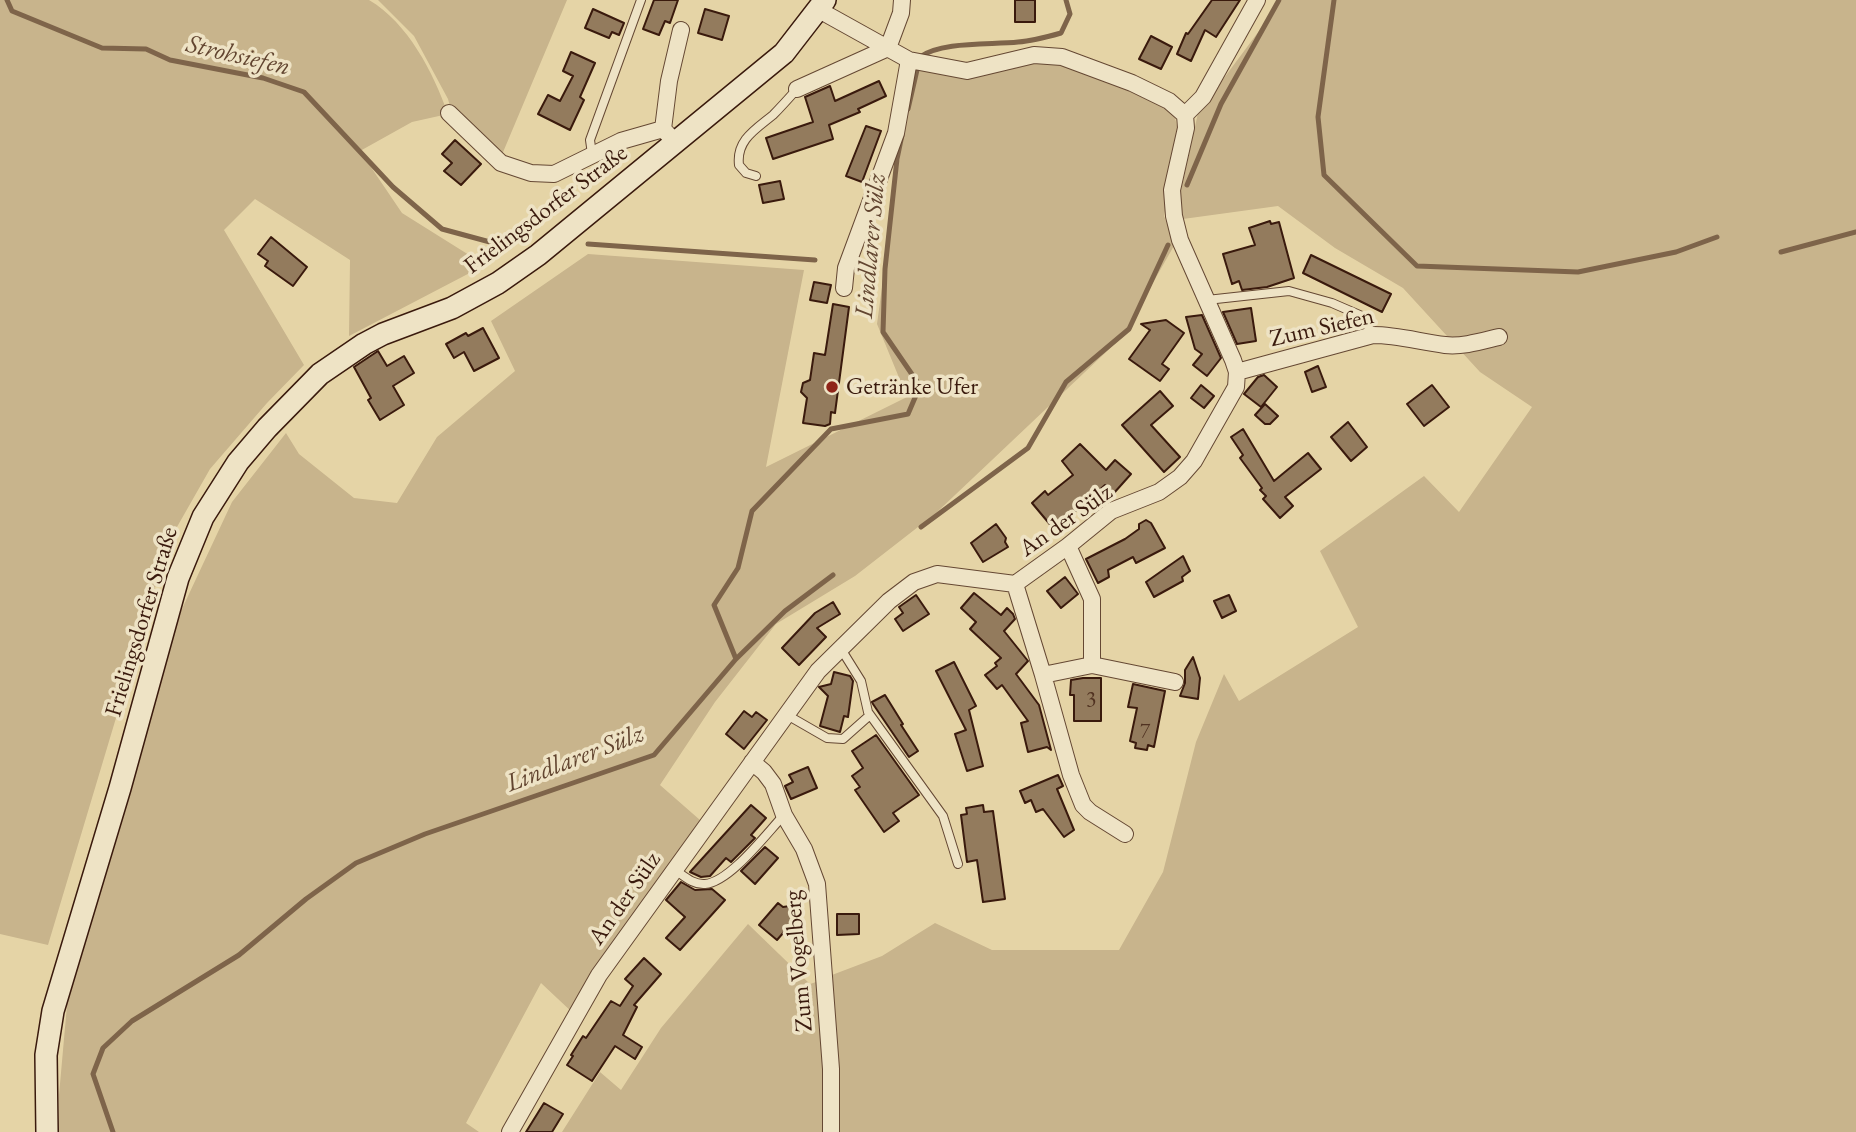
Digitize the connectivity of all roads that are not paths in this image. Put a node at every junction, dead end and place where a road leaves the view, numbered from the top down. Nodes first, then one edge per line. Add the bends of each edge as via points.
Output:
1 (641, 0) edge
2 (902, 0) edge
3 (1257, 0) edge
4 (822, 5) edge
5 (681, 30) dead end
6 (888, 48) junction
7 (909, 60) junction
8 (797, 89) joint
9 (449, 113) dead end
10 (1185, 115) junction
11 (670, 136) junction
12 (592, 154) junction
13 (757, 176) dead end
14 (844, 288) dead end
15 (1207, 300) junction
16 (1373, 335) junction
17 (1500, 337) dead end
18 (1237, 372) junction
19 (1068, 546) junction
20 (1014, 584) junction
21 (841, 649) junction
22 (1092, 665) junction
23 (1042, 675) junction
24 (1175, 681) dead end
25 (787, 715) junction
26 (870, 715) junction
27 (752, 762) junction
28 (784, 815) junction
29 (1125, 834) dead end
30 (958, 864) dead end
31 (673, 870) junction
32 (47, 1132) edge
33 (510, 1132) edge
34 (831, 1132) edge

1 - 12 lane via 590,140
2 - 6 street
3 - 10 street via 1203,97
4 - 6 street
4 - 11 main road, Frielingsdorfer Straße via 784,53
5 - 11 street via 668,80
6 - 7 street
6 - 8 street
7 - 10 street via 967,71 1034,55 1062,57 1132,83 1169,101
7 - 14 street via 896,133 846,268
8 - 13 lane via 741,147 739,165
9 - 12 street via 501,163 531,173 554,174
10 - 15 street via 1172,190 1174,216
11 - 12 street via 621,141
11 - 32 main road, Frielingsdorfer Straße via 538,256 452,308 383,334 329,368 267,428 216,494 178,578 53,1011 46,1055
15 - 16 lane via 1289,292 1362,316
15 - 18 street
16 - 17 street, Zum Siefen via 1447,345
16 - 18 street, Zum Siefen
18 - 19 street, An der Sülz via 1236,387 1180,477 1159,492 1111,511
19 - 20 street, An der Sülz
19 - 22 street via 1092,599
20 - 21 street, An der Sülz via 937,574 914,582
20 - 23 street
21 - 25 street, An der Sülz via 818,671
21 - 26 lane via 862,681
22 - 23 street
22 - 24 street
23 - 29 street via 1083,805
25 - 26 lane via 827,738 843,740
25 - 27 street, An der Sülz
26 - 30 lane via 943,816
27 - 28 street, Zum Vogelberg via 773,784
27 - 31 street, An der Sülz
28 - 31 lane via 726,875 706,884 694,883
28 - 34 street, Zum Vogelberg via 817,884 831,1069
31 - 33 street, An der Sülz via 599,975

